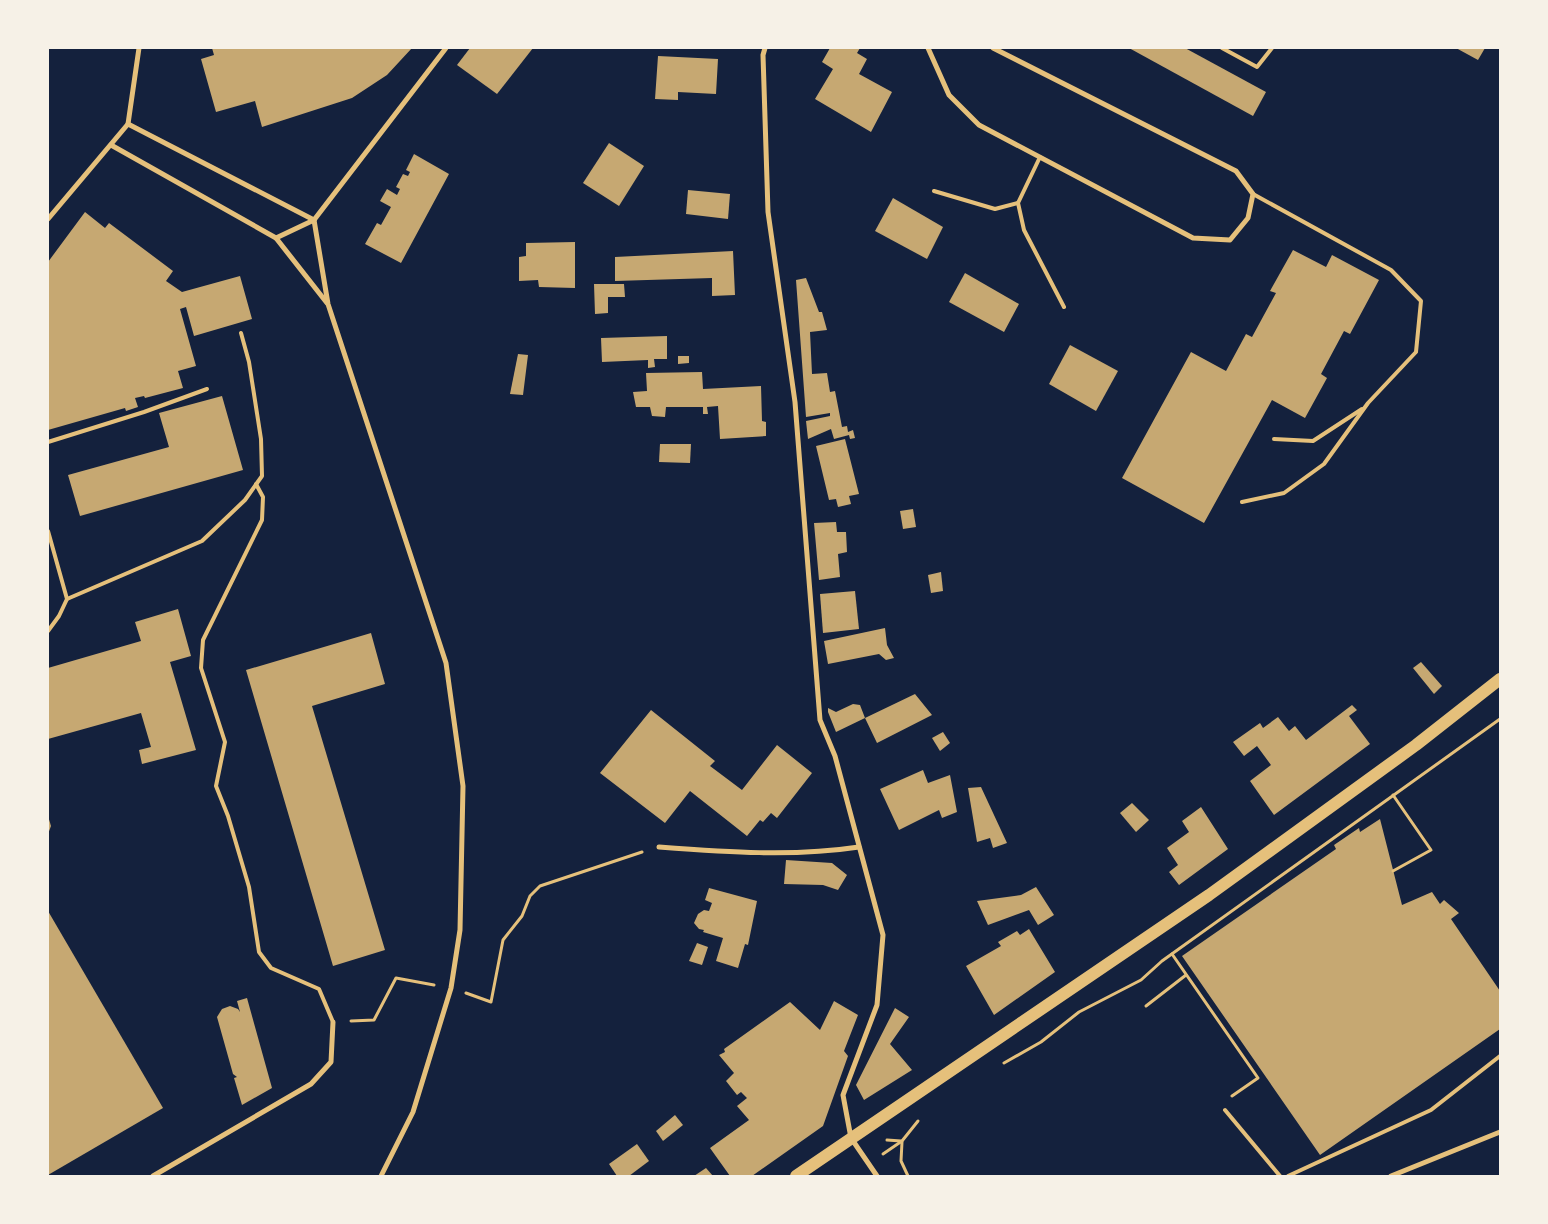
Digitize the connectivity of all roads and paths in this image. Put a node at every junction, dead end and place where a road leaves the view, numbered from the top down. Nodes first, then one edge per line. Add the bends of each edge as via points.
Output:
1 (138, 48) edge
2 (446, 48) edge
3 (765, 48) edge
4 (928, 48) edge
5 (993, 48) edge
6 (1222, 48) edge
7 (1272, 48) edge
8 (128, 124) junction
9 (111, 145) junction
10 (1040, 157) junction
11 (934, 191) dead end
12 (1253, 194) junction
13 (1018, 203) junction
14 (48, 219) edge
15 (314, 220) junction
16 (276, 238) junction
17 (328, 304) junction
18 (1064, 306) dead end
19 (241, 332) dead end
20 (207, 389) dead end
21 (1365, 407) junction
22 (1274, 439) dead end
23 (48, 442) edge
24 (256, 484) junction
25 (1242, 502) dead end
26 (48, 531) edge
27 (67, 599) junction
28 (48, 631) edge
29 (1500, 679) edge
30 (1393, 795) dead end
31 (659, 847) joint
32 (859, 847) junction
33 (1393, 871) dead end
34 (1172, 954) dead end
35 (1186, 975) junction
36 (451, 988) junction
37 (1146, 1006) dead end
38 (333, 1022) junction
39 (1500, 1056) edge
40 (1228, 1099) dead end
41 (1225, 1110) dead end
42 (1500, 1132) edge
43 (851, 1138) junction
44 (902, 1141) dead end
45 (153, 1176) edge
46 (382, 1176) edge
47 (796, 1176) edge
48 (877, 1176) edge
49 (908, 1176) edge
50 (1280, 1176) edge
51 (1288, 1176) edge
52 (1392, 1176) edge

1 - 8 street
2 - 15 street
3 - 32 street via 768,212 795,402 820,720 836,756
4 - 10 street via 949,95 979,125
5 - 12 street via 1236,171
6 - 7 lane via 1256,67
8 - 9 street
8 - 15 street
9 - 14 street
9 - 16 street
10 - 12 street via 1193,238 1230,240 1248,218
10 - 13 lane
11 - 13 lane via 995,209
12 - 21 lane via 1391,270 1421,301 1416,352
13 - 18 lane via 1024,230
15 - 16 street
15 - 17 street
16 - 17 street
17 - 36 street via 446,663 463,786 460,930
19 - 24 lane via 261,439 262,476
20 - 23 lane
21 - 22 lane via 1313,441
21 - 25 lane via 1324,464 1284,493
24 - 27 lane via 245,500 202,541
24 - 38 lane via 263,497 262,520 203,640 201,668 225,742 216,786 248,888 259,952 272,968 319,989
26 - 27 lane
27 - 28 lane
29 - 43 main road via 1424,739 1210,895
30 - 33 path via 1431,850
31 - 32 street via 731,852 822,852
31 - 36 path via 540,886 530,896 522,916 503,940 492,1002
32 - 43 street via 883,936 878,1005 843,1095
34 - 35 path
35 - 37 path
35 - 40 path via 1258,1078
36 - 38 path via 396,978 374,1020
36 - 46 street via 414,1112
38 - 45 street via 331,1062 312,1084
39 - 51 lane via 1431,1110
41 - 50 lane
42 - 52 street
43 - 47 main road
43 - 48 street
44 - 49 path via 901,1161

